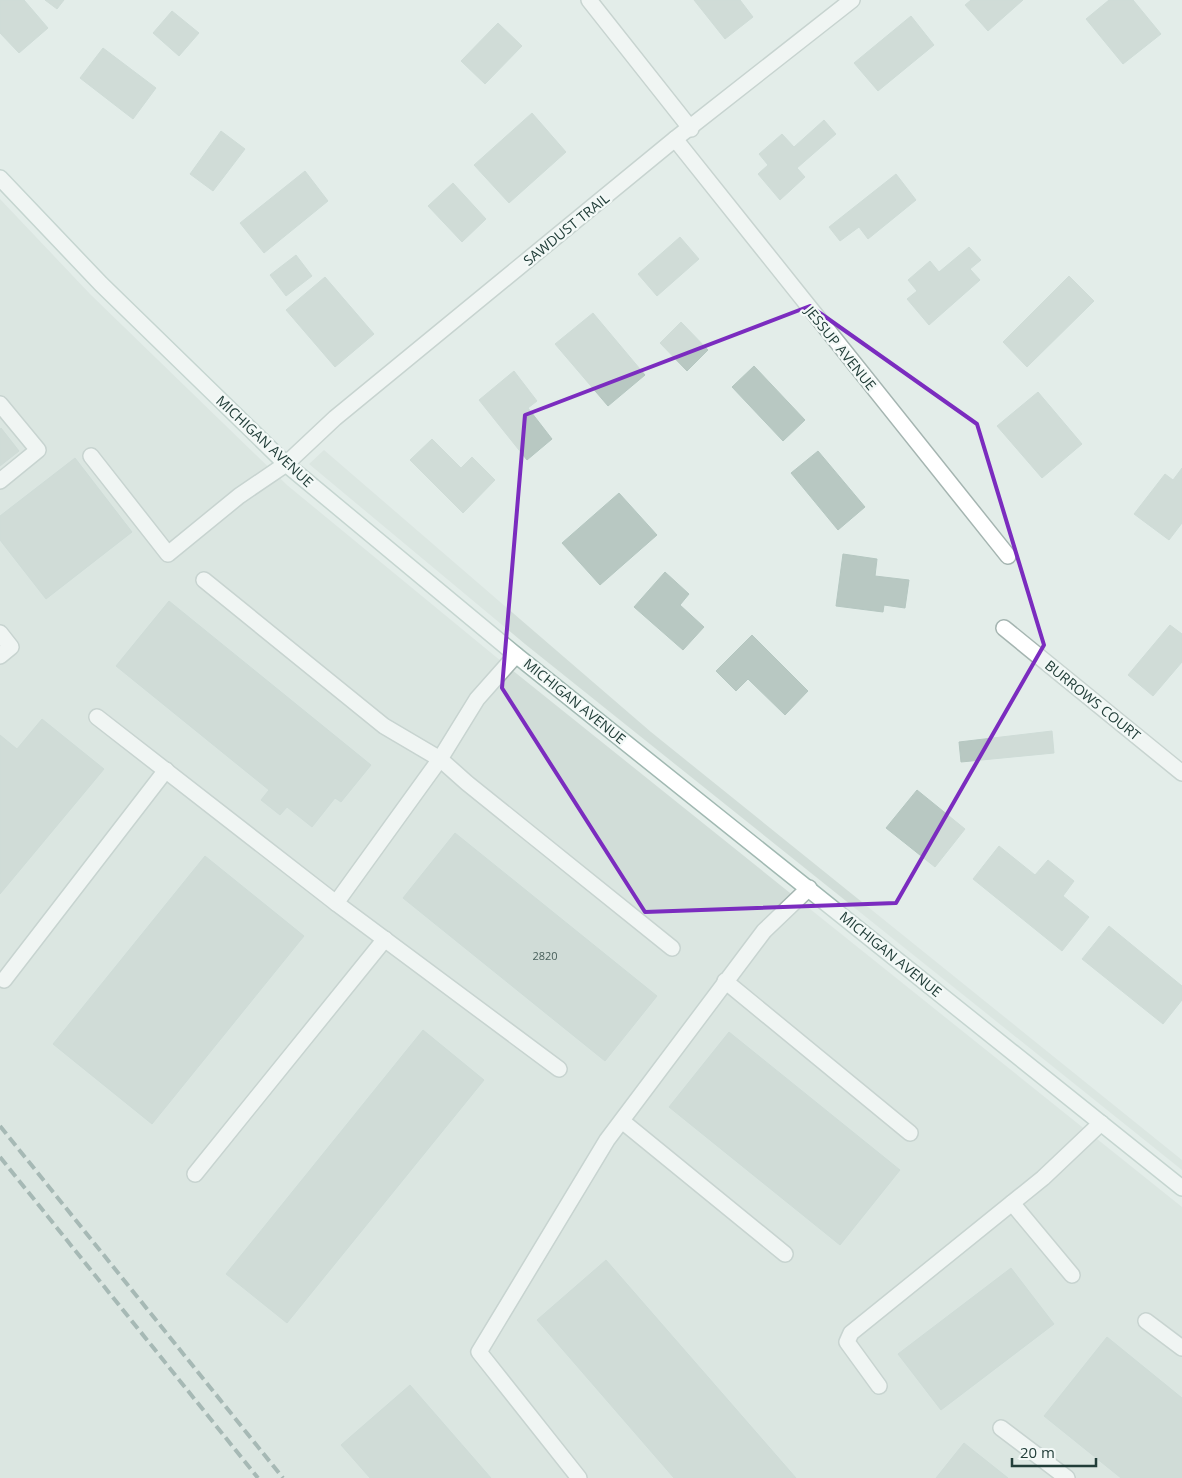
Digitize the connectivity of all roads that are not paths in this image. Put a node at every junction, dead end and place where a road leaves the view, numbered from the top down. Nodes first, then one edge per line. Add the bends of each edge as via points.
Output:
1 (589, 0) edge
2 (852, 0) edge
3 (692, 129) junction
4 (675, 140) junction
5 (0, 178) edge
6 (0, 404) edge
7 (91, 456) dead end
8 (286, 464) junction
9 (0, 482) edge
10 (1008, 556) dead end
11 (204, 580) dead end
12 (1004, 628) dead end
13 (0, 633) edge
14 (516, 655) junction
15 (0, 656) edge
16 (97, 717) dead end
17 (440, 759) junction
18 (166, 770) junction
19 (1182, 773) edge
20 (808, 888) junction
21 (336, 902) junction
22 (385, 939) junction
23 (672, 948) dead end
24 (4, 980) dead end
25 (725, 981) junction
26 (559, 1069) dead end
27 (622, 1121) junction
28 (1101, 1123) junction
29 (910, 1133) dead end
30 (195, 1174) dead end
31 (1182, 1188) edge
32 (1012, 1202) junction
33 (785, 1254) dead end
34 (1072, 1275) dead end
35 (1146, 1321) dead end
36 (1182, 1348) edge
37 (879, 1386) dead end
38 (1001, 1428) dead end
39 (579, 1478) edge
40 (1066, 1478) edge

1 - 3 street
2 - 3 street, SAWDUST TRAIL
3 - 4 street, SAWDUST TRAIL
4 - 8 street, SAWDUST TRAIL via 335,418
4 - 10 street, JESSUP AVENUE
5 - 8 street, MICHIGAN AVENUE via 101,284
6 - 9 street via 38,450
7 - 8 street, SAWDUST TRAIL via 168,554 239,496
8 - 14 street, MICHIGAN AVENUE
11 - 17 street via 384,726
12 - 19 street, BURROWS COURT
13 - 15 street via 11,647
14 - 17 street via 477,699
14 - 20 street, MICHIGAN AVENUE
16 - 18 street
17 - 21 street
17 - 23 street
18 - 21 street
18 - 24 street
20 - 25 street via 764,931
20 - 28 street, MICHIGAN AVENUE
21 - 22 street
22 - 26 street
22 - 30 street
25 - 27 street
25 - 29 street
27 - 33 street
27 - 39 street via 607,1140 479,1352
28 - 31 street, MICHIGAN AVENUE
28 - 32 street via 1043,1178
32 - 34 street
32 - 37 street via 851,1333 847,1342
35 - 36 street
38 - 40 street

